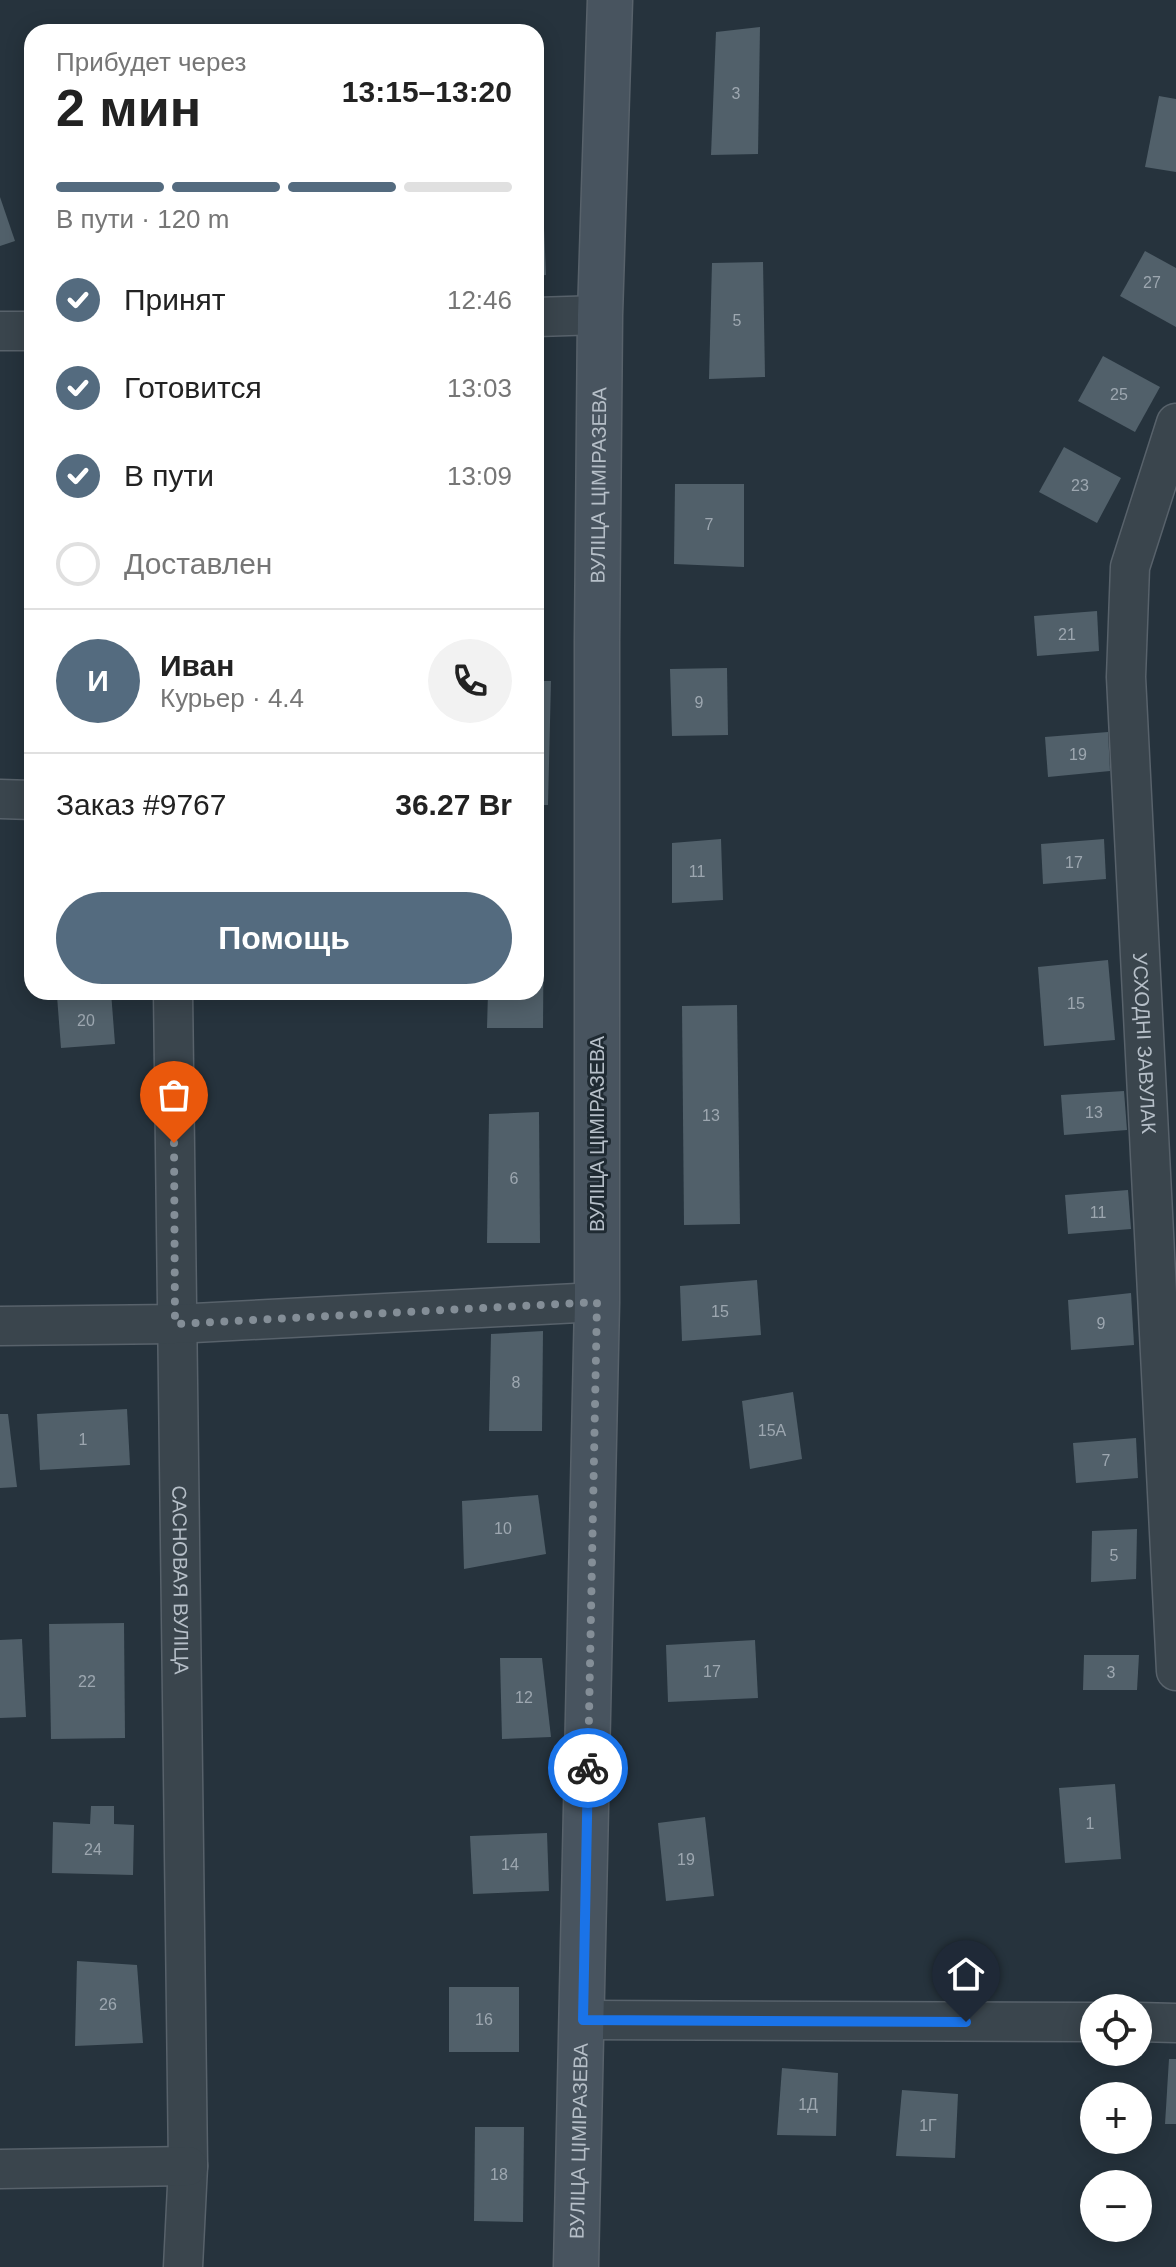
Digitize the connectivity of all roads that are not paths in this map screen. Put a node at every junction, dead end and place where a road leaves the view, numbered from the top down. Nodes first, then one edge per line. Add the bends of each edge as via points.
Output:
1 (610, 0) edge
2 (600, 315) junction
3 (544, 317) edge
4 (0, 331) edge
5 (24, 331) edge
6 (1176, 423) edge
7 (0, 799) edge
8 (24, 800) edge
9 (173, 1000) edge
10 (597, 1302) junction
11 (175, 1324) junction
12 (0, 1326) edge
13 (1176, 1671) edge
14 (583, 2020) junction
15 (1080, 2022) edge
16 (1152, 2022) edge
17 (1176, 2023) edge
18 (188, 2166) junction
19 (0, 2169) edge
20 (183, 2267) edge
21 (576, 2267) edge

1 - 2 street, ВУЛІЦА ЦІМІРАЗЕВА
2 - 3 street
2 - 10 street, ВУЛІЦА ЦІМІРАЗЕВА
4 - 5 street
6 - 13 street, УСХОДНІ ЗАВУЛАК via 1130,567 1126,677
7 - 8 street
9 - 11 street, САСНОВАЯ ВУЛІЦА
10 - 11 street
10 - 14 street, ВУЛІЦА ЦІМІРАЗЕВА
11 - 12 street
11 - 18 street, САСНОВАЯ ВУЛІЦА
14 - 15 street
14 - 21 street, ВУЛІЦА ЦІМІРАЗЕВА
16 - 17 street
18 - 19 street
18 - 20 street, САСНОВАЯ ВУЛІЦА

